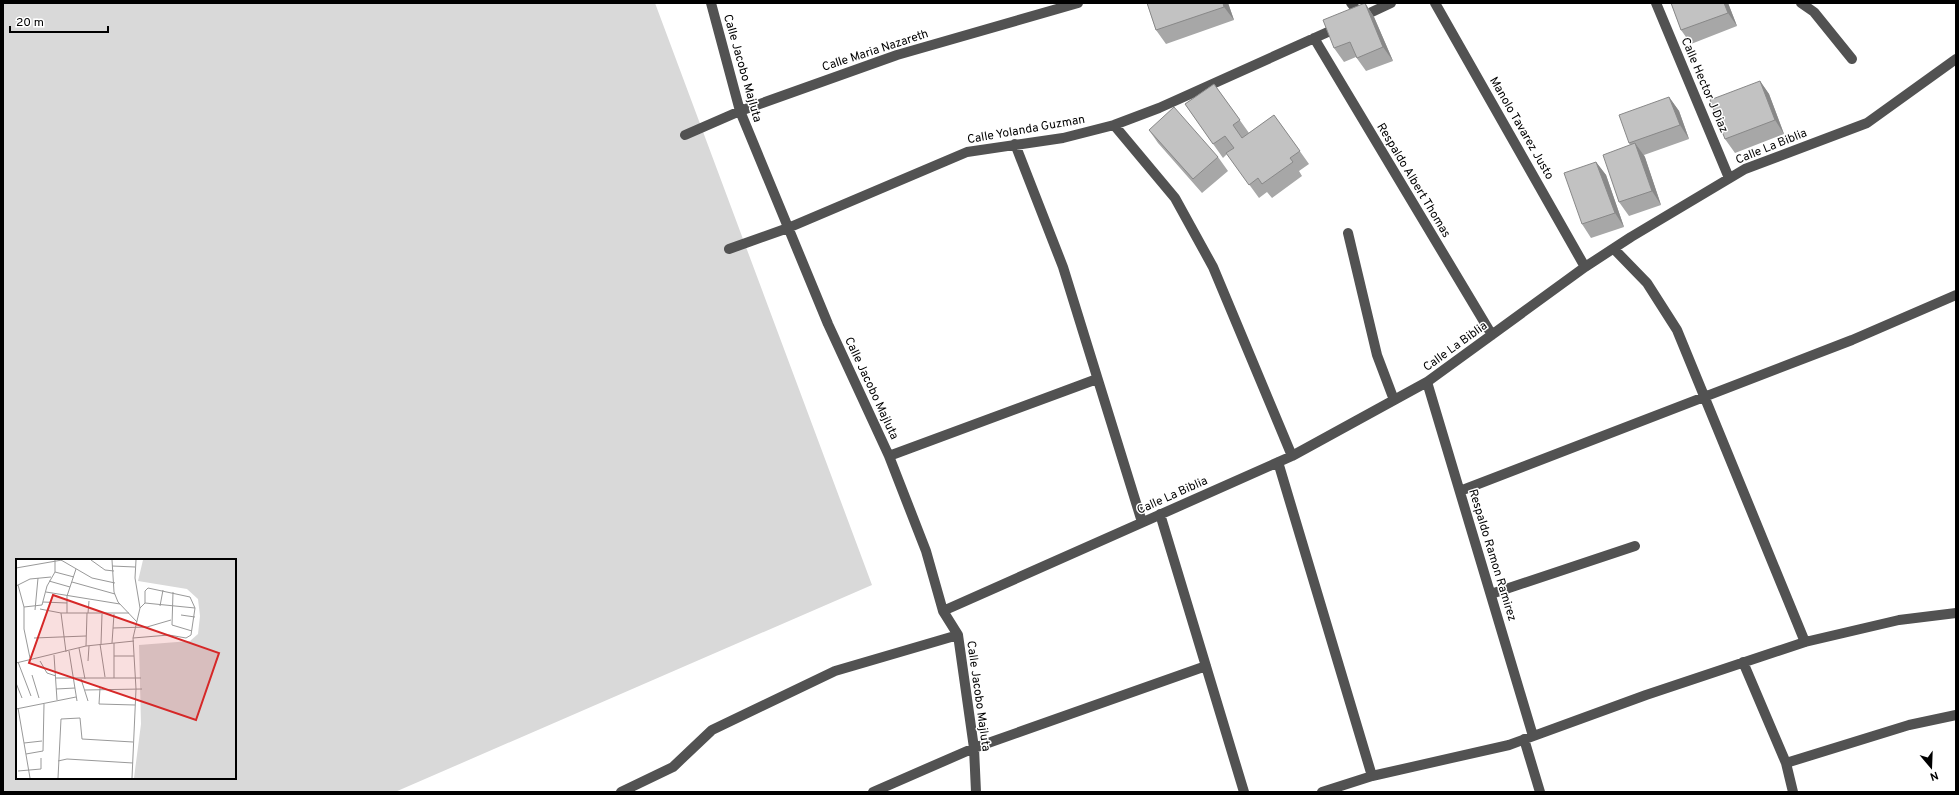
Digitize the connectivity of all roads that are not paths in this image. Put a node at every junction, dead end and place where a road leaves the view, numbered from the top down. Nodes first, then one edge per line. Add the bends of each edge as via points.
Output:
1 (711, 3) edge
2 (1078, 3) edge
3 (1351, 3) edge
4 (1391, 3) edge
5 (1435, 3) edge
6 (1656, 3) edge
7 (1801, 3) edge
8 (1362, 17) junction
9 (1314, 38) junction
10 (1852, 59) dead end
11 (1956, 59) edge
12 (740, 111) junction
13 (1114, 125) junction
14 (685, 135) dead end
15 (1015, 144) junction
16 (1729, 178) junction
17 (788, 228) junction
18 (1348, 233) dead end
19 (729, 249) dead end
20 (1614, 249) junction
21 (1586, 267) junction
22 (1956, 295) edge
23 (1492, 335) junction
24 (1097, 379) junction
25 (1427, 382) junction
26 (1704, 396) junction
27 (1394, 400) junction
28 (889, 456) junction
29 (1292, 456) junction
30 (1278, 462) junction
31 (1460, 491) junction
32 (1160, 514) junction
33 (1142, 522) junction
34 (1635, 546) dead end
35 (1491, 594) junction
36 (943, 611) junction
37 (1956, 613) edge
38 (958, 635) junction
39 (1805, 642) junction
40 (1743, 662) junction
41 (1206, 666) junction
42 (1956, 715) edge
43 (1528, 737) junction
44 (974, 748) junction
45 (1786, 763) junction
46 (1372, 776) junction
47 (621, 792) edge
48 (873, 792) edge
49 (976, 792) edge
50 (1244, 792) edge
51 (1322, 792) edge
52 (1540, 792) edge
53 (1793, 792) edge

1 - 12 street, Calle Jacobo Majluta
2 - 12 street, Calle Maria Nazareth via 897,55
3 - 8 street
4 - 8 street, Calle Yolanda Guzman
5 - 21 street, Manolo Tavarez Justo
6 - 16 street, Calle Hector J Diaz
7 - 10 street via 1814,12
8 - 9 street, Calle Yolanda Guzman
9 - 13 street, Calle Yolanda Guzman via 1159,108
9 - 23 street, Respaldo Albert Thomas
11 - 16 street, Calle La Biblia via 1867,123 1744,169
12 - 14 street, Calle Maria Nazareth
12 - 17 street, Calle Jacobo Majluta
13 - 15 street, Calle Yolanda Guzman via 1062,138
13 - 29 street via 1175,198 1214,267
15 - 17 street, Calle Yolanda Guzman via 967,152
15 - 24 street via 1063,267
16 - 20 street, Calle La Biblia
17 - 19 street, Calle Yolanda Guzman
17 - 28 street, Calle Jacobo Majluta via 828,324
18 - 27 street via 1377,355
20 - 21 street, Calle La Biblia
20 - 26 street via 1647,283 1677,330
21 - 23 street, Calle La Biblia
22 - 26 street via 1852,340
23 - 25 street, Calle La Biblia
24 - 28 street
24 - 33 street
25 - 27 street, Calle La Biblia
25 - 31 street, Respaldo Ramon Ramirez
26 - 31 street
26 - 39 street
27 - 29 street, Calle La Biblia
28 - 36 street, Calle Jacobo Majluta via 926,551
29 - 30 street, Calle La Biblia
30 - 32 street, Calle La Biblia
30 - 46 street
31 - 35 street, Respaldo Ramon Ramirez
32 - 33 street, Calle La Biblia
32 - 41 street
33 - 36 street, Calle La Biblia
34 - 35 street
35 - 43 street, Respaldo Ramon Ramirez
36 - 38 street, Calle Jacobo Majluta
37 - 39 street via 1899,620
38 - 44 street, Calle Jacobo Majluta
38 - 47 street via 835,671 712,730 673,767
39 - 40 street
40 - 43 street
40 - 45 street
41 - 44 street
41 - 50 street
42 - 45 street via 1909,725
43 - 46 street via 1509,744
43 - 52 street, Respaldo Ramon Ramirez
44 - 48 street
44 - 49 street, Calle Jacobo Majluta
45 - 53 street
46 - 51 street

